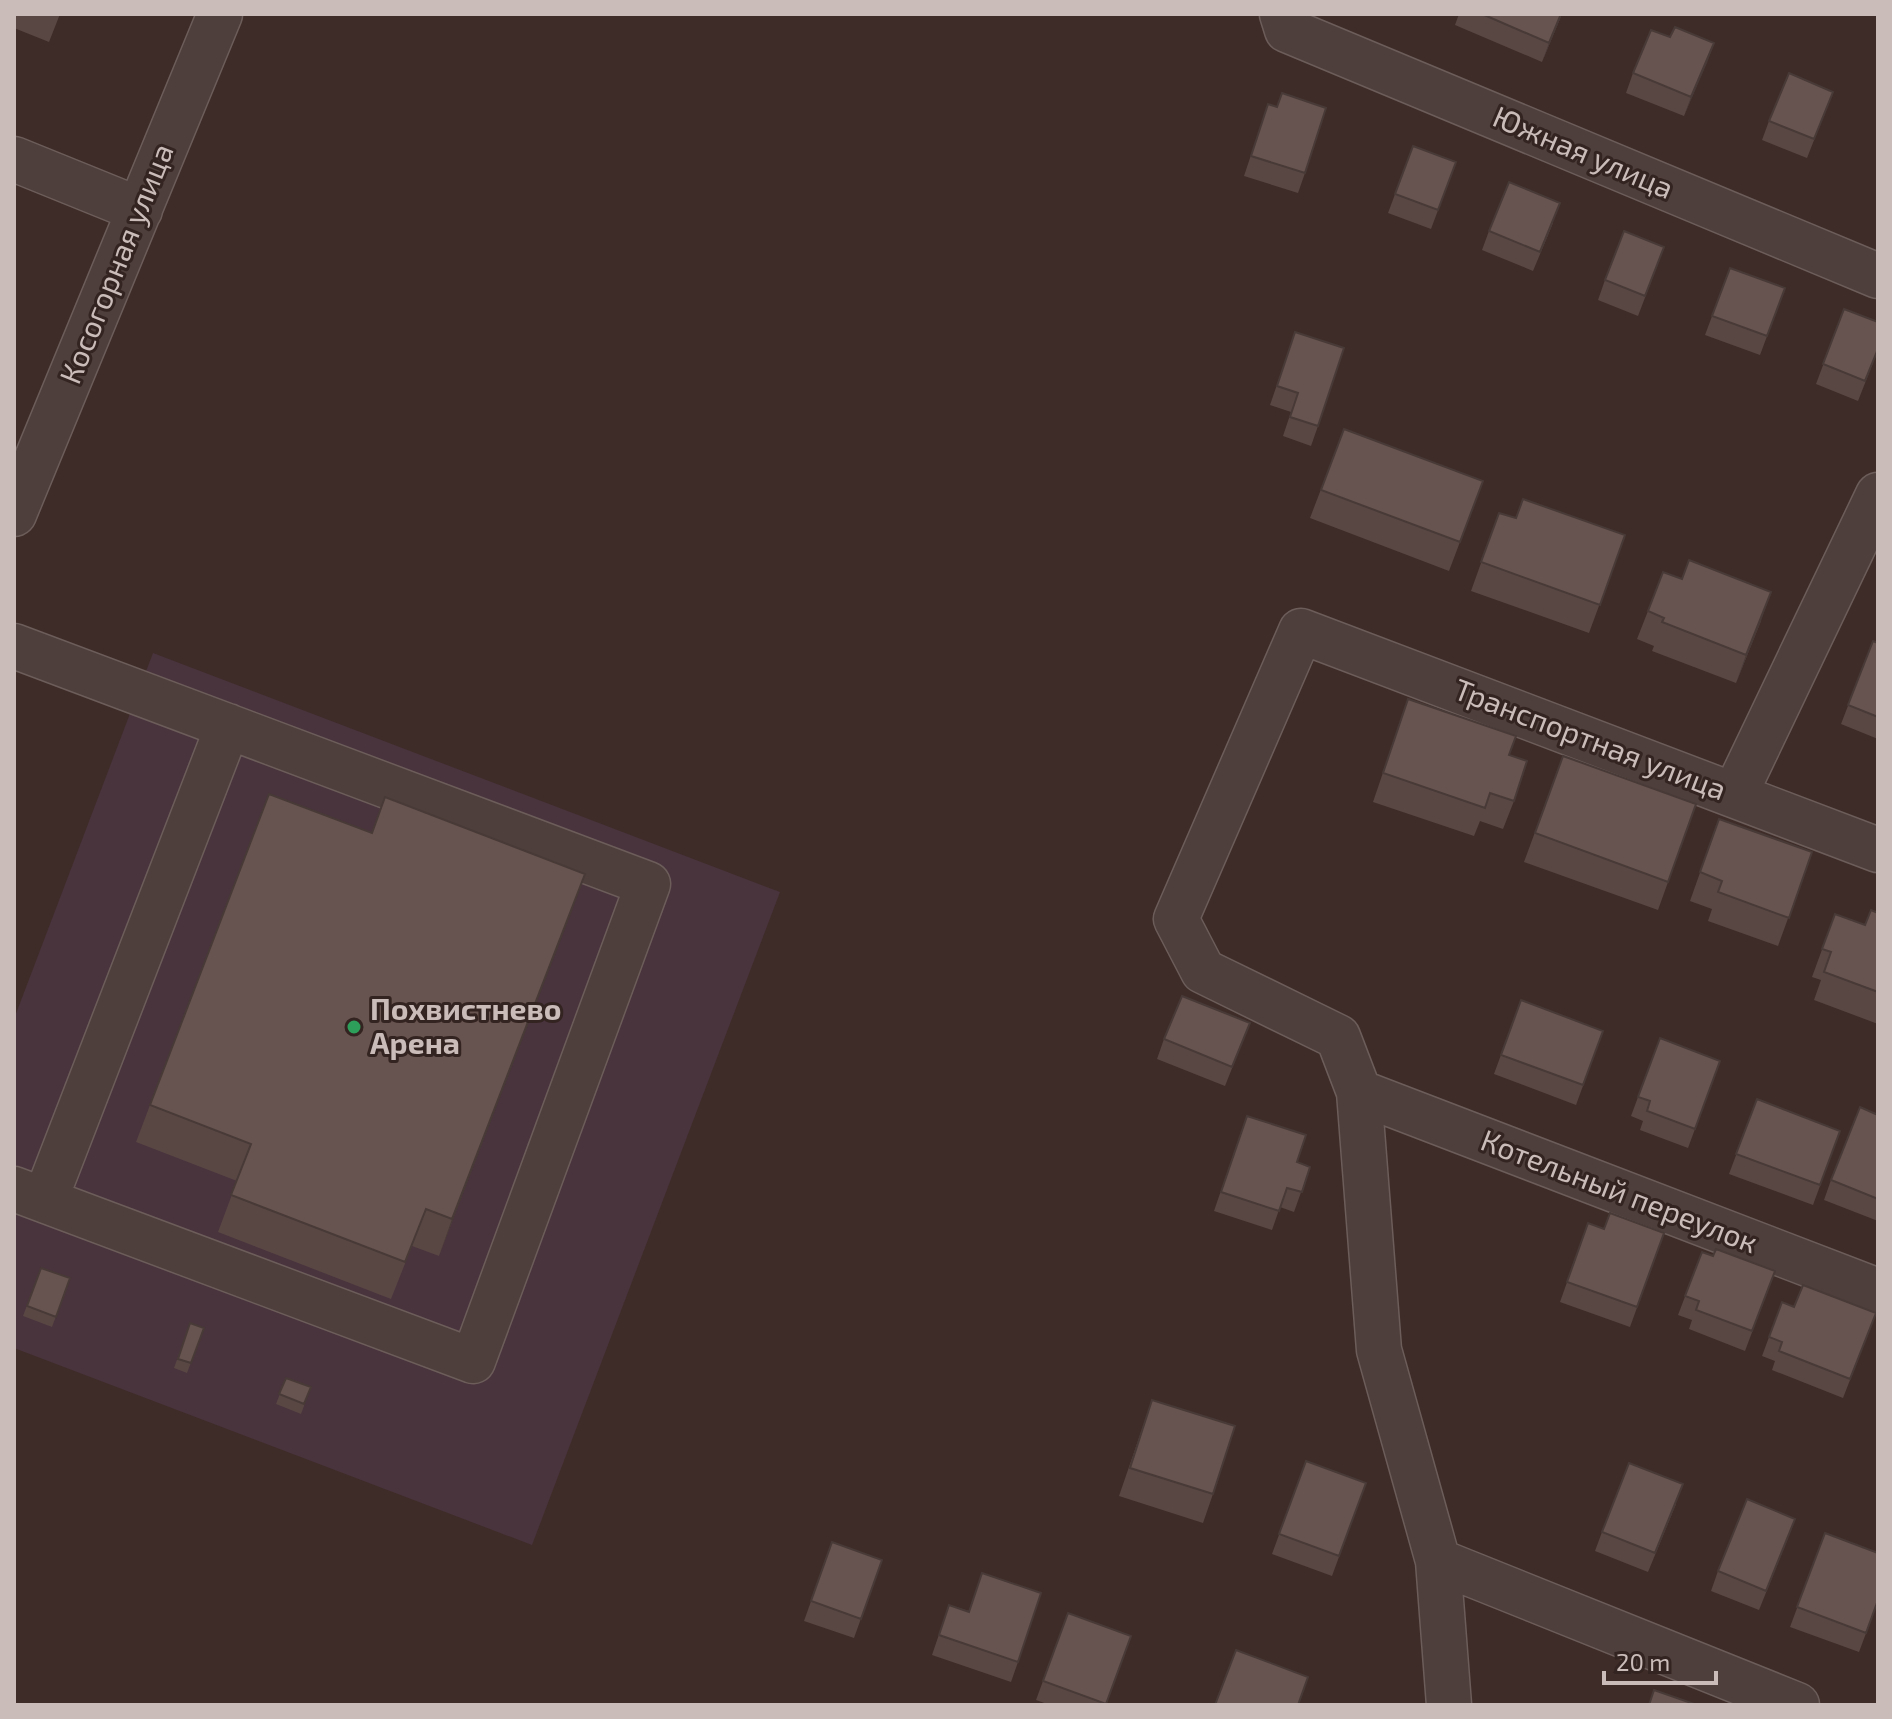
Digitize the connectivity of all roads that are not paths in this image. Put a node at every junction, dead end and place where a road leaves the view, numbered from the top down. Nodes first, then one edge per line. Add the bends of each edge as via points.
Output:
1 (220, 14) edge
2 (1284, 22) edge
3 (14, 159) edge
4 (140, 210) junction
5 (1878, 276) edge
6 (1878, 495) edge
7 (14, 514) edge
8 (14, 646) edge
9 (228, 726) junction
10 (1735, 794) junction
11 (1878, 850) edge
12 (1359, 1092) junction
13 (30, 1195) edge
14 (1878, 1291) edge
15 (1438, 1561) junction
16 (1449, 1705) edge
17 (1797, 1705) edge

1 - 4 street, Косогорная улица
2 - 5 street, Южная улица
3 - 4 street
4 - 7 street, Косогорная улица
6 - 10 street
8 - 9 street
9 - 13 street
9 - 13 street via 648,884 473,1361
10 - 11 street, Транспортная улица
10 - 12 street, Транспортная улица via 1301,631 1176,919 1203,971 1338,1037
12 - 14 street, Котельный переулок
12 - 15 street via 1379,1350
15 - 16 street
15 - 17 street

